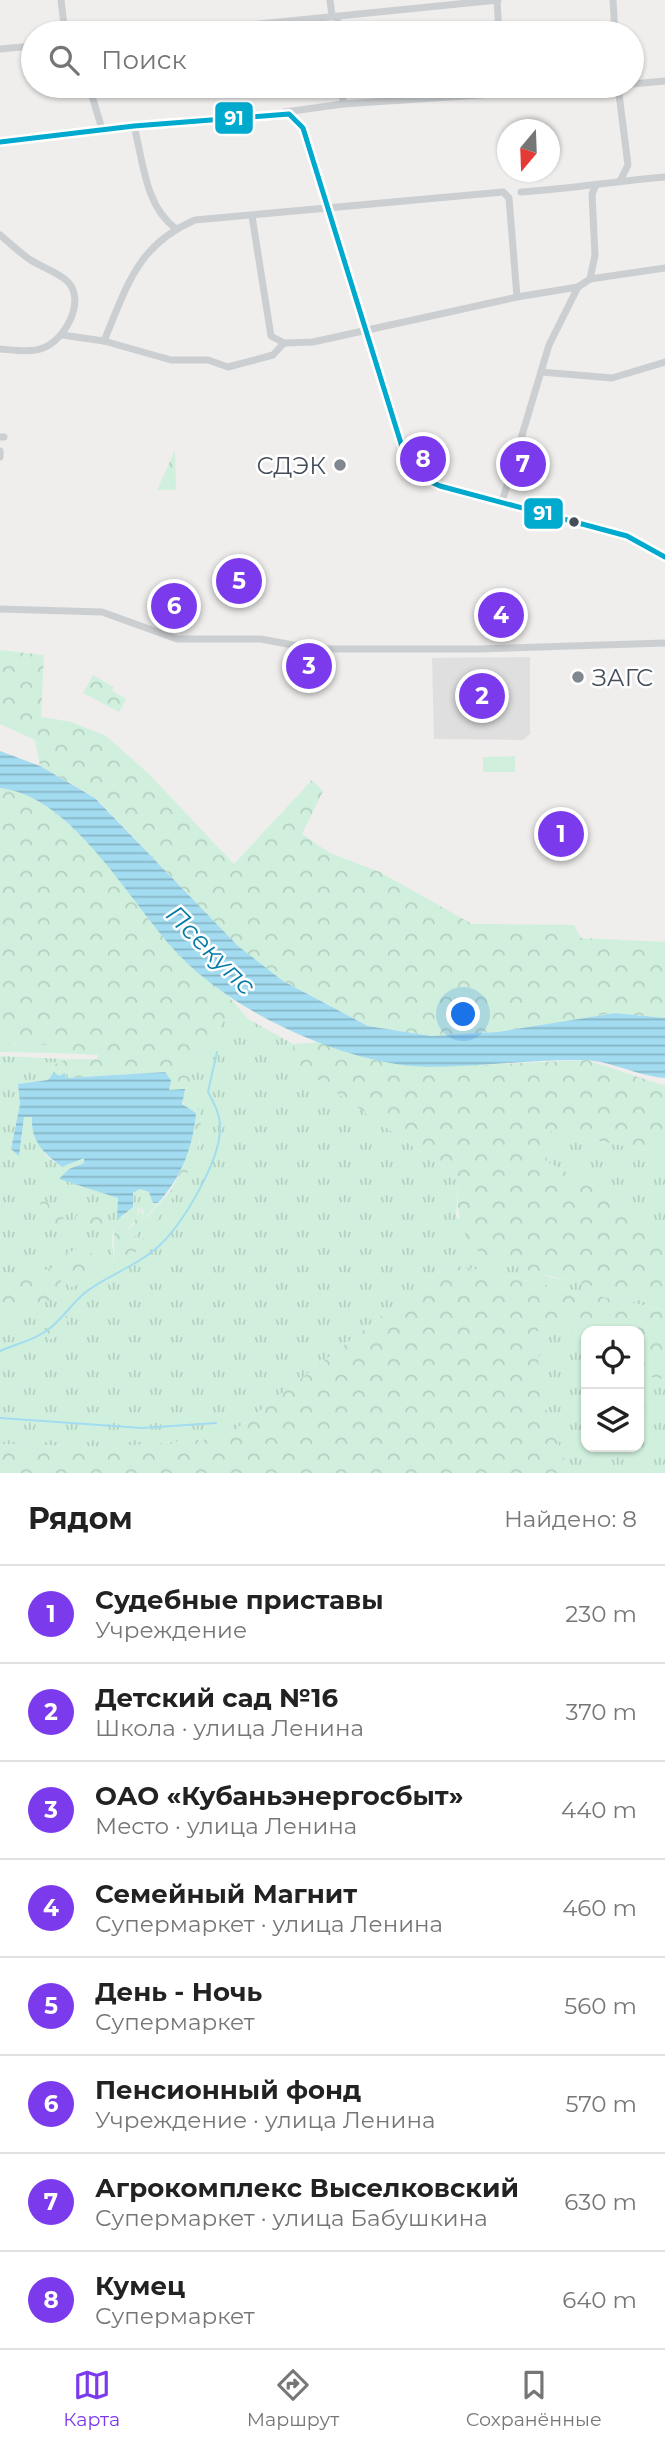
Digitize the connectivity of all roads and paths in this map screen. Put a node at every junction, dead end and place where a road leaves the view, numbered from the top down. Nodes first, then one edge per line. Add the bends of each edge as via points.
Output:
1 (61, 0) edge
2 (330, 0) edge
3 (497, 0) edge
4 (613, 0) edge
5 (335, 17) junction
6 (64, 21) edge
7 (294, 21) edge
8 (336, 21) edge
9 (498, 21) edge
10 (614, 21) edge
11 (21, 47) edge
12 (0, 49) edge
13 (665, 81) edge
14 (644, 83) edge
15 (93, 98) edge
16 (343, 98) edge
17 (407, 98) edge
18 (620, 98) edge
19 (343, 104) junction
20 (285, 113) junction
21 (134, 126) junction
22 (102, 130) junction
23 (0, 142) edge
24 (665, 177) edge
25 (620, 181) junction
26 (595, 187) junction
27 (521, 192) dead end
28 (328, 206) junction
29 (252, 216) junction
30 (175, 228) junction
31 (0, 235) edge
32 (665, 268) edge
33 (590, 279) junction
34 (578, 287) junction
35 (517, 297) junction
36 (366, 330) junction
37 (62, 335) junction
38 (104, 341) junction
39 (284, 343) junction
40 (0, 349) edge
41 (665, 362) edge
42 (541, 372) junction
43 (0, 451) edge
44 (0, 457) edge
45 (502, 502) junction
46 (665, 557) edge
47 (0, 608) edge
48 (665, 643) edge

1 - 6 street
2 - 5 street
3 - 5 street
3 - 9 street
4 - 10 street
5 - 7 street
5 - 8 street
11 - 12 street
13 - 14 street
15 - 22 street
16 - 19 street
17 - 19 street
18 - 25 street via 628,164
19 - 20 street
20 - 21 street
20 - 28 street via 303,128
21 - 22 street
21 - 30 street via 155,206
22 - 23 street
24 - 25 street
25 - 26 street
26 - 27 street
26 - 33 street via 595,255
28 - 29 street
28 - 35 street via 503,192 509,198
28 - 36 street
29 - 30 street via 195,220
29 - 39 street via 271,336
30 - 38 street via 151,246 141,261
31 - 37 street via 74,291 74,308
32 - 33 street
33 - 34 street
34 - 35 street
34 - 42 street via 553,335
35 - 36 street
36 - 39 street via 313,342
36 - 45 street via 408,466 422,478
37 - 38 street
37 - 40 street via 36,350
38 - 39 street via 171,360 208,360 228,367 273,355
41 - 42 street via 611,378
42 - 45 street
43 - 44 street
45 - 46 street via 627,536
47 - 48 street via 116,614 177,639 261,639 314,649

